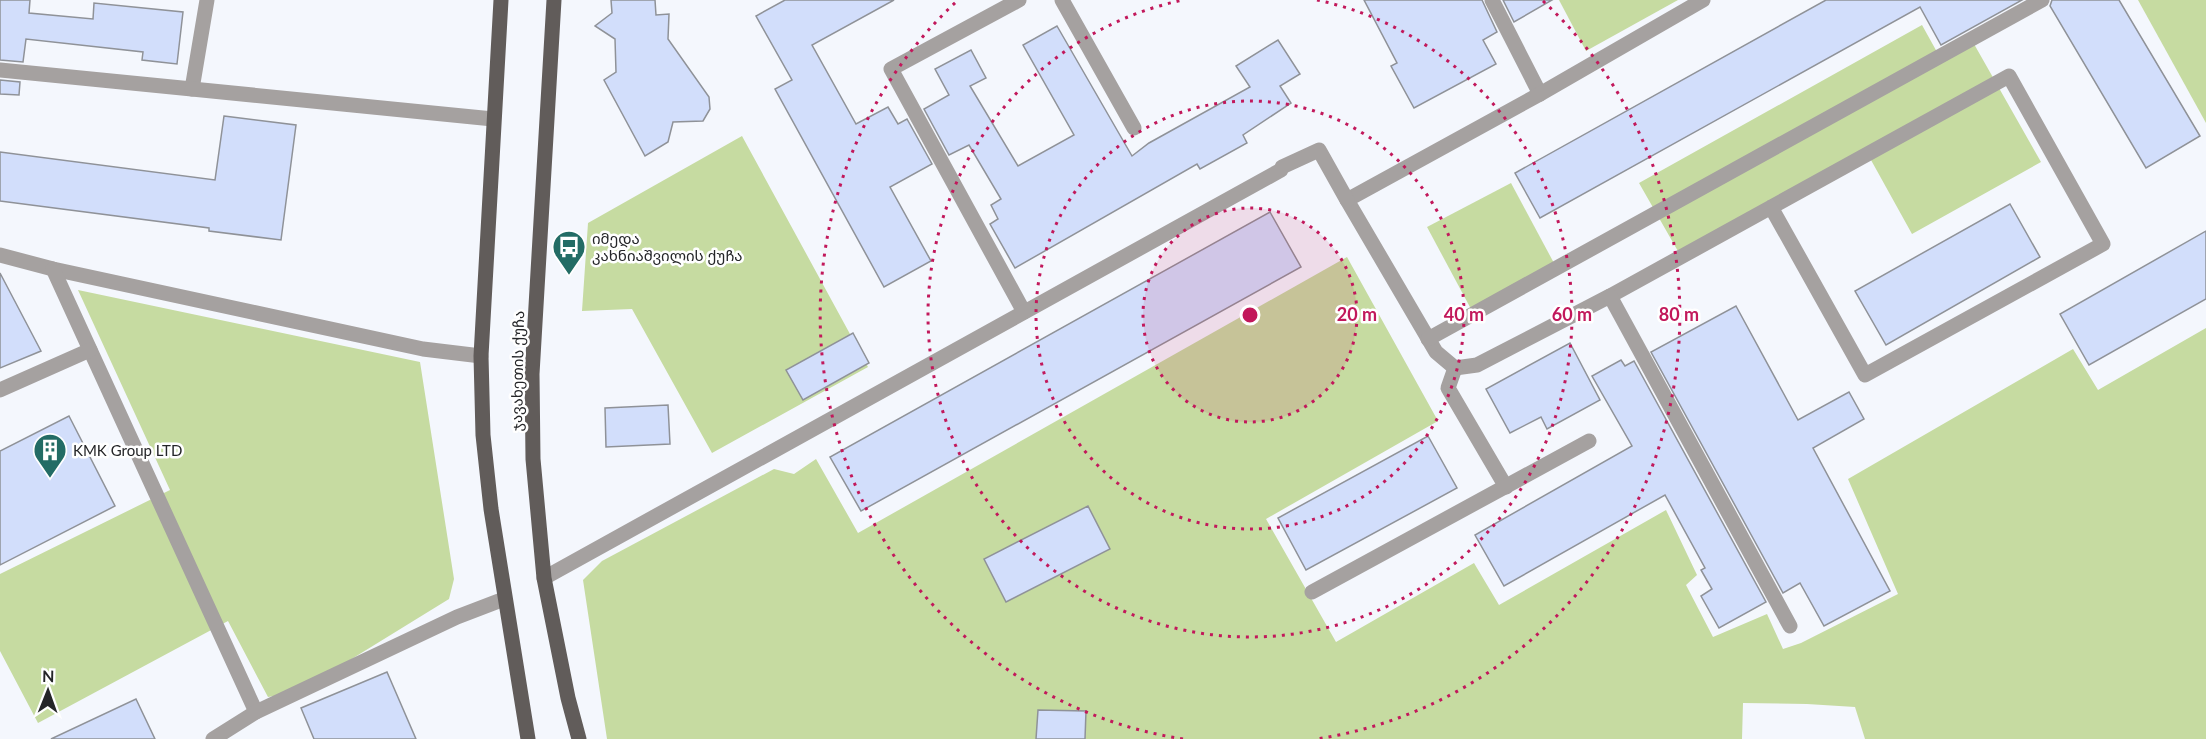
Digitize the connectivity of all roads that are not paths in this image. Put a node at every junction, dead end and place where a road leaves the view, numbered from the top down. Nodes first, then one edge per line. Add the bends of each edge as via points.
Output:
1 (207, 0) edge
2 (501, 0) edge
3 (554, 0) edge
4 (1019, 0) edge
5 (1062, 0) edge
6 (1492, 0) edge
7 (1703, 0) edge
8 (2042, 0) edge
9 (0, 70) edge
10 (192, 89) junction
11 (1540, 94) junction
12 (494, 119) junction
13 (1134, 128) dead end
14 (1347, 200) junction
15 (1771, 207) junction
16 (0, 255) edge
17 (53, 269) junction
18 (1610, 296) junction
19 (1024, 312) junction
20 (1428, 339) junction
21 (90, 350) junction
22 (481, 356) junction
23 (1455, 368) junction
24 (0, 390) edge
25 (1589, 441) dead end
26 (1506, 487) junction
27 (544, 578) junction
28 (1312, 592) dead end
29 (504, 599) junction
30 (1790, 626) dead end
31 (255, 712) junction
32 (213, 739) edge
33 (528, 739) edge
34 (579, 739) edge

1 - 10 street
2 - 12 main road
3 - 27 main road, ჯავახეთის ქუჩა via 532,374 533,459
4 - 19 street via 891,69
5 - 13 street
6 - 11 street
7 - 11 street
8 - 20 street
9 - 10 street
10 - 12 street
11 - 14 street
12 - 22 main road
14 - 19 street via 1319,150
14 - 20 street
15 - 15 street via 2009,76 2103,244 1865,375
15 - 18 street
16 - 17 street
17 - 21 street
17 - 22 street via 423,349
18 - 23 street via 1478,365
18 - 30 street
19 - 27 street
20 - 23 street via 1436,352
21 - 24 street
21 - 31 street
22 - 29 main road via 483,435
23 - 26 street via 1448,388
25 - 26 street
26 - 28 street
27 - 34 main road, ჯავახეთის ქუჩა
29 - 31 street
29 - 33 main road
31 - 32 street

